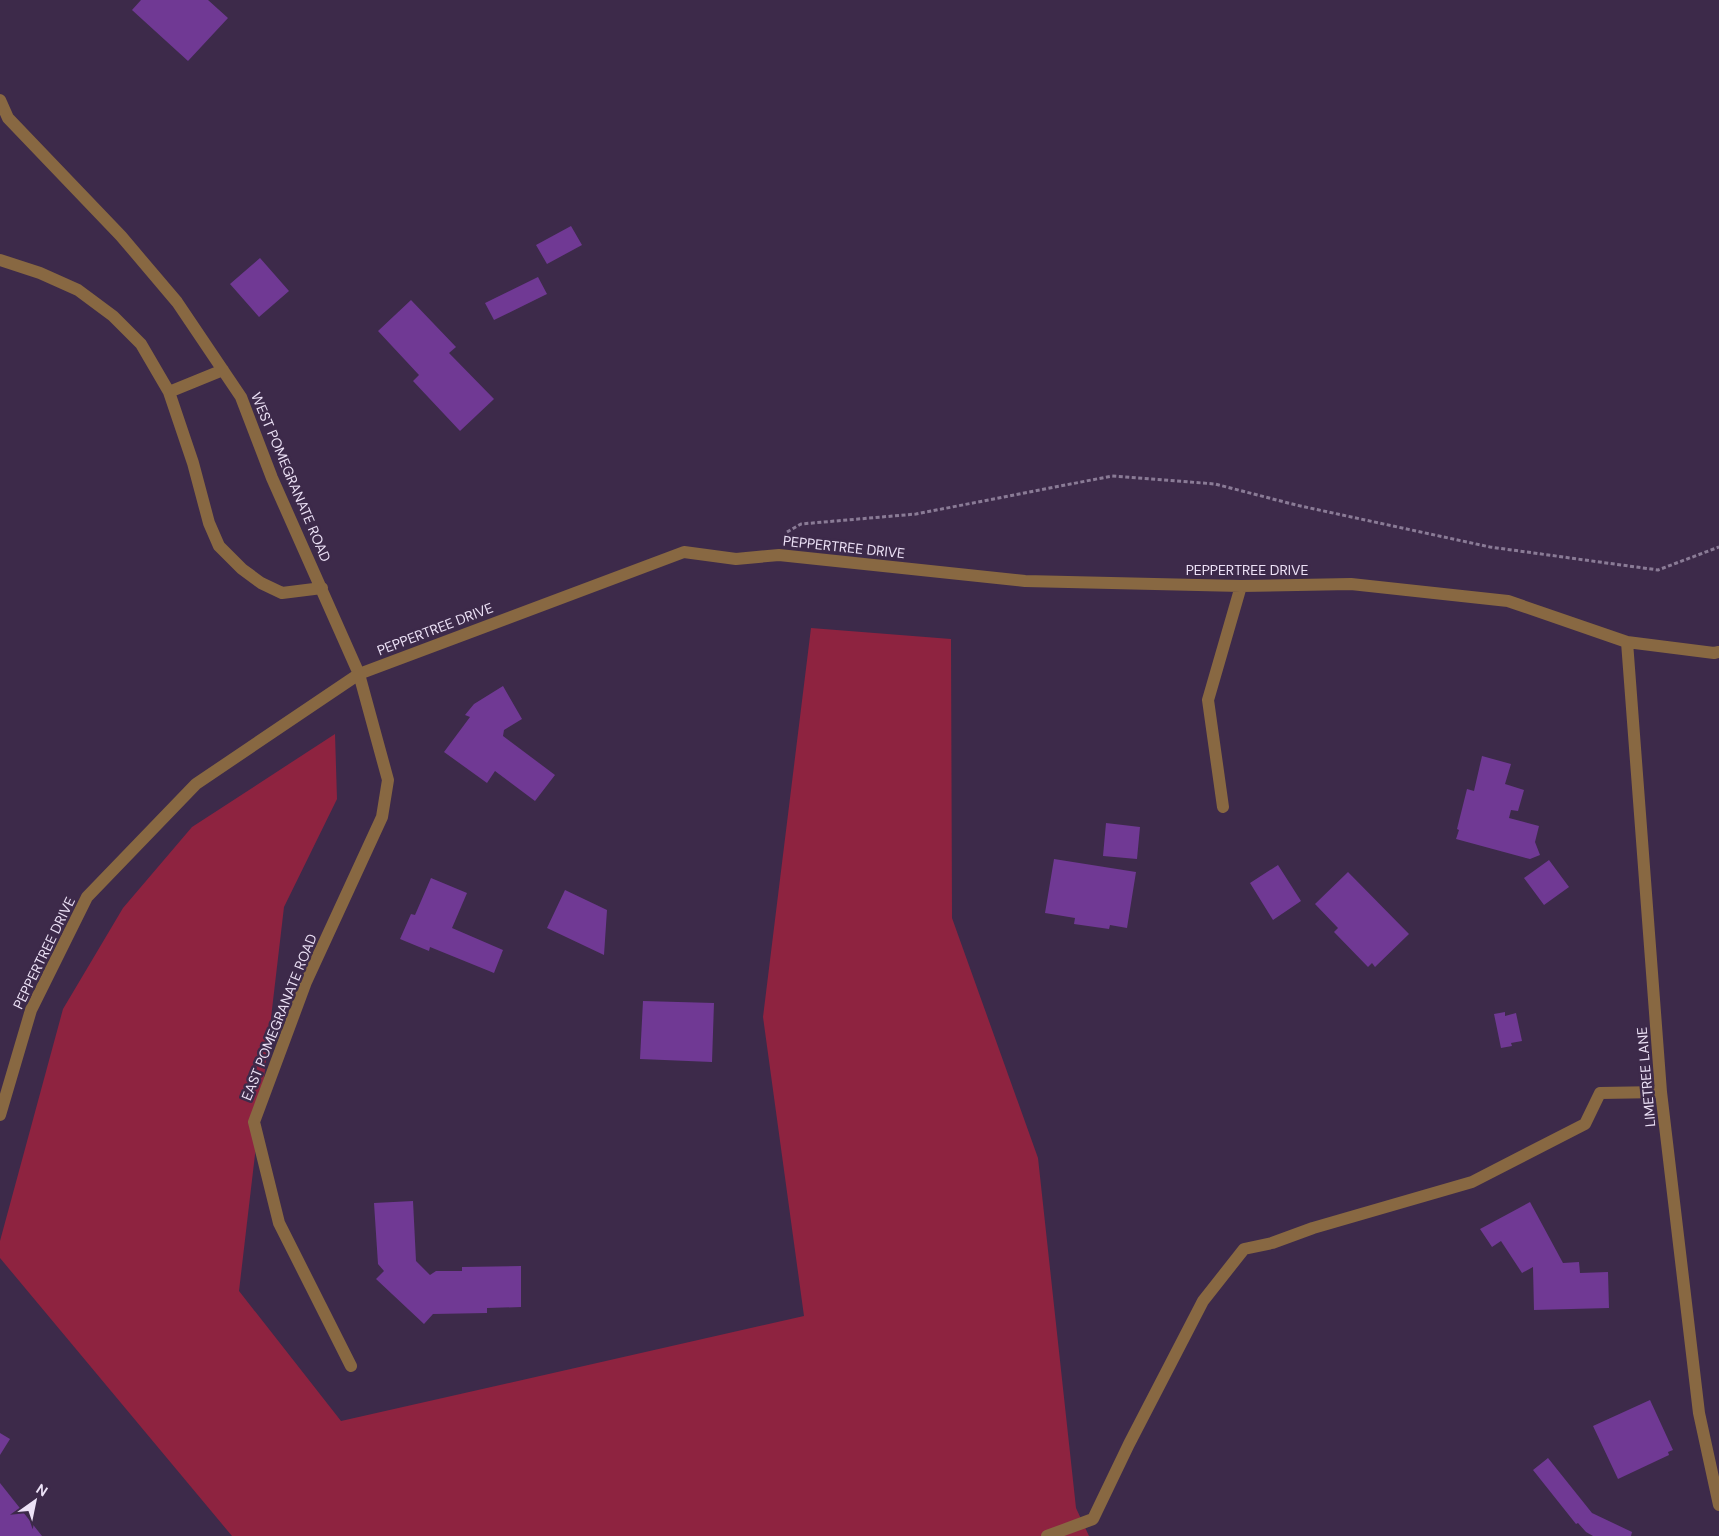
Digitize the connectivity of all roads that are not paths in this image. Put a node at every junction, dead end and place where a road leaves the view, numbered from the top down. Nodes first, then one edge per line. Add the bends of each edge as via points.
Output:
1 (0, 100) edge
2 (0, 260) edge
3 (223, 370) junction
4 (169, 392) junction
5 (1241, 586) junction
6 (322, 588) junction
7 (1627, 642) junction
8 (1719, 652) edge
9 (359, 674) junction
10 (1223, 806) dead end
11 (1661, 1092) junction
12 (0, 1115) edge
13 (351, 1366) dead end
14 (1719, 1505) edge
15 (1047, 1536) edge

1 - 3 street, WEST POMEGRANATE ROAD via 8,118 121,236 177,302
2 - 4 street via 78,290 112,316 141,344
3 - 4 street
3 - 6 street, WEST POMEGRANATE ROAD via 241,397 272,478
4 - 6 street via 209,524 219,546 242,569 282,593
5 - 7 street, PEPPERTREE DRIVE via 1351,584 1508,601
5 - 9 street, PEPPERTREE DRIVE via 1025,581 778,555 736,558 684,552
5 - 10 street via 1208,700
6 - 9 street, WEST POMEGRANATE ROAD
7 - 8 street, PEPPERTREE DRIVE
7 - 11 street, LIMETREE LANE
9 - 12 street, PEPPERTREE DRIVE via 196,784 87,897 31,1010
9 - 13 street, EAST POMEGRANATE ROAD via 388,780 382,817 306,982 254,1122 279,1223
11 - 14 street, LIMETREE LANE via 1698,1413
11 - 15 street via 1600,1093 1585,1124 1472,1182 1244,1249 1203,1301 1093,1519

